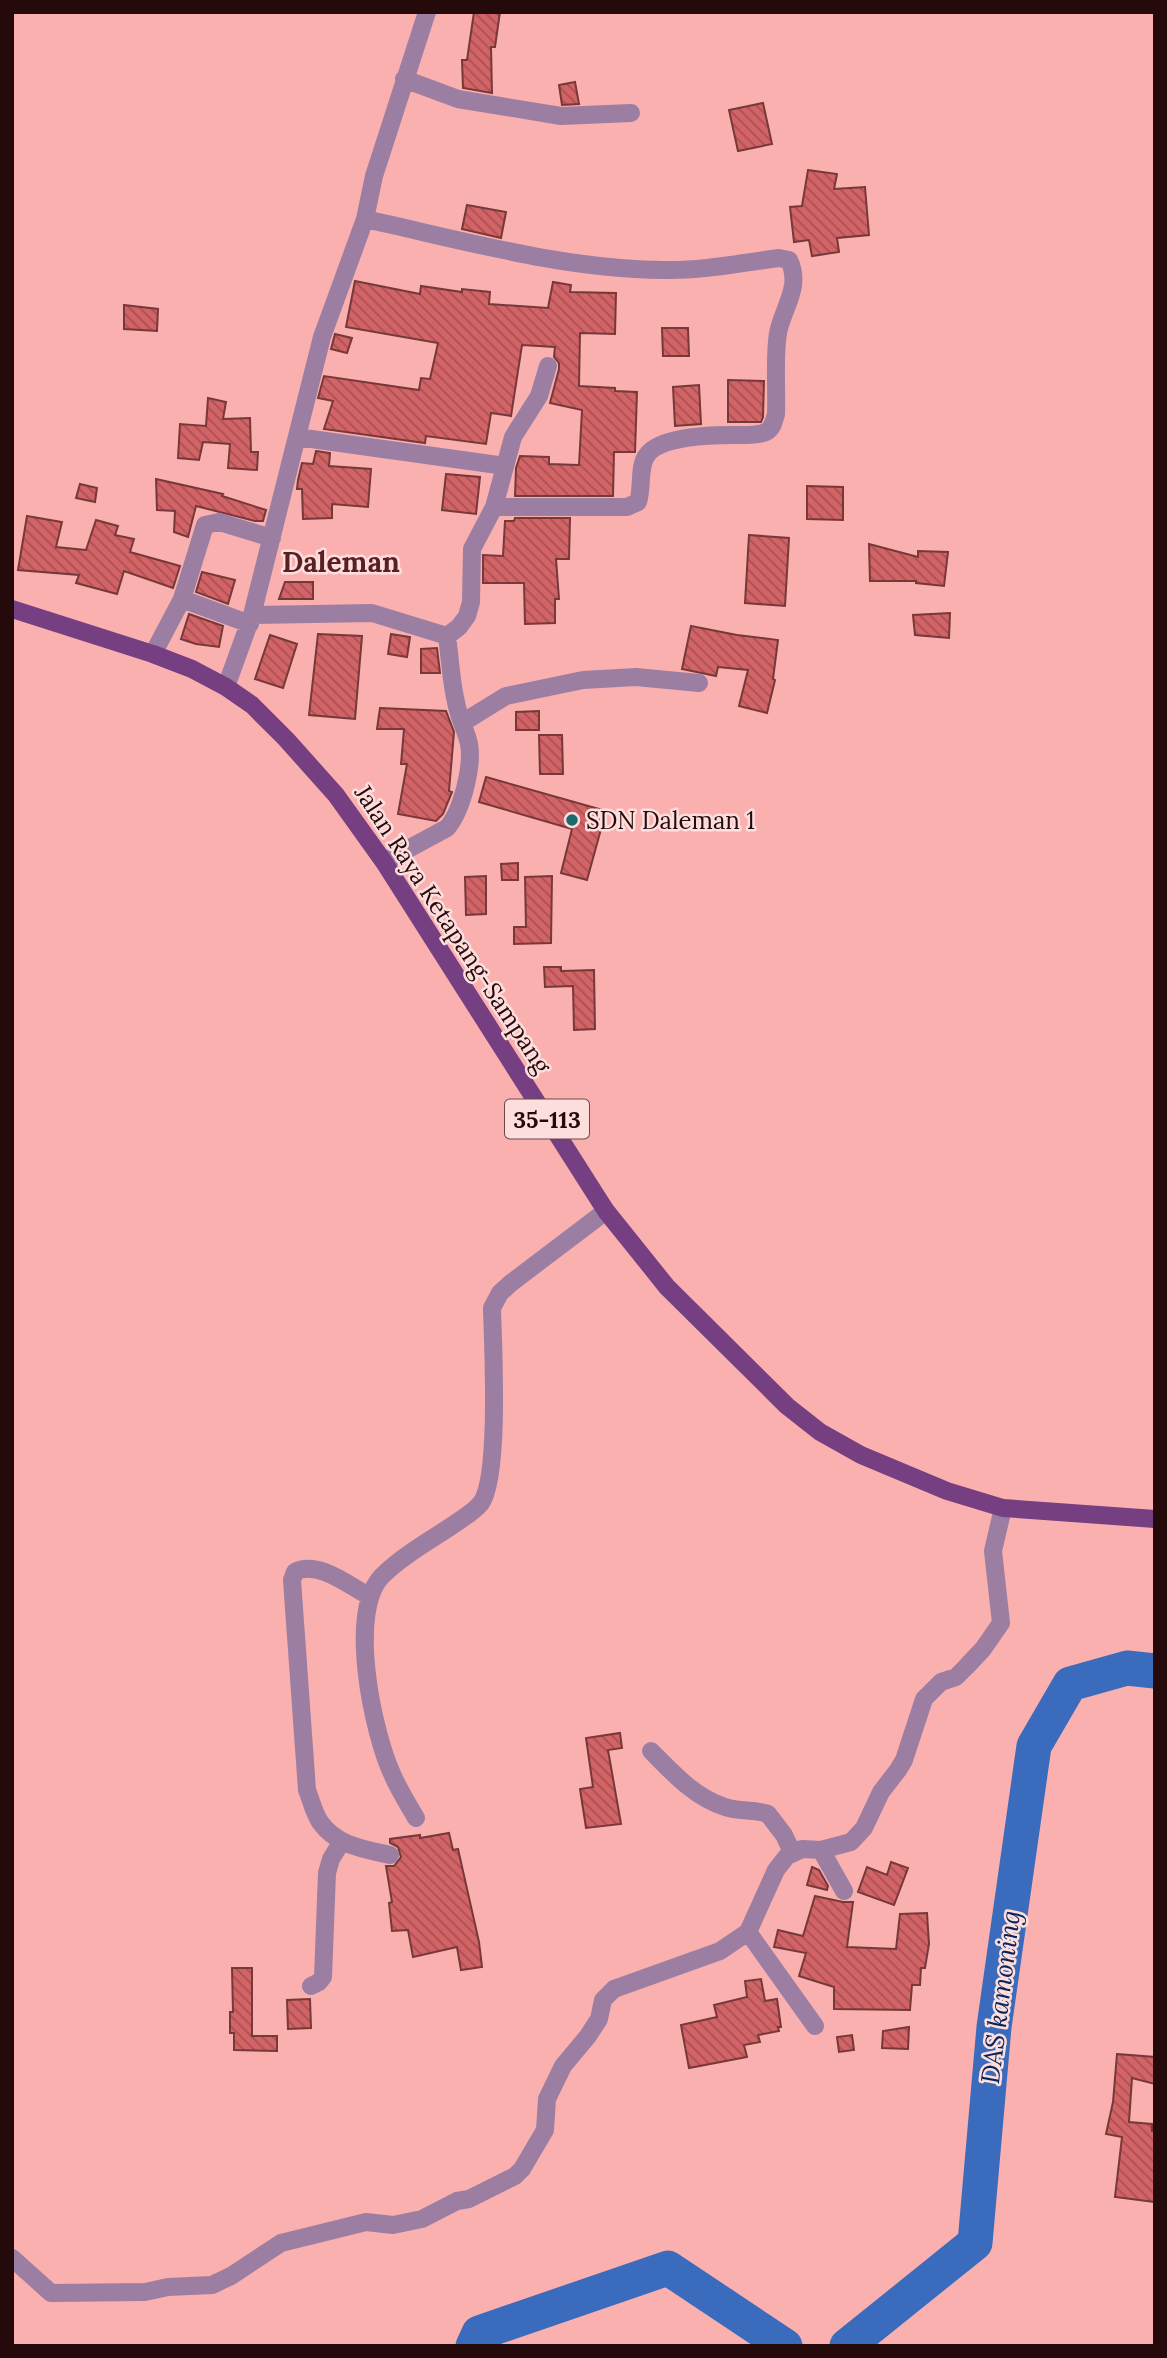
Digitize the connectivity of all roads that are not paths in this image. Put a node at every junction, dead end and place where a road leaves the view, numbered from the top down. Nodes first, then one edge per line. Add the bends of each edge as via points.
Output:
1 (427, 12) edge
2 (404, 79) junction
3 (631, 113) dead end
4 (365, 219) junction
5 (548, 366) dead end
6 (298, 437) junction
7 (505, 466) junction
8 (494, 507) junction
9 (272, 538) junction
10 (182, 599) junction
11 (12, 609) edge
12 (251, 619) junction
13 (447, 636) junction
14 (153, 654) junction
15 (699, 683) dead end
16 (226, 687) junction
17 (462, 723) junction
18 (384, 862) junction
19 (606, 1211) junction
20 (1003, 1508) junction
21 (1155, 1519) edge
22 (369, 1596) junction
23 (651, 1751) dead end
24 (416, 1818) dead end
25 (342, 1842) junction
26 (821, 1850) junction
27 (792, 1852) junction
28 (390, 1855) dead end
29 (844, 1891) dead end
30 (748, 1932) junction
31 (311, 1986) dead end
32 (815, 2026) dead end
33 (12, 2258) edge

1 - 2 street
2 - 3 street via 458,99 561,116
2 - 4 street
4 - 6 street via 322,337
4 - 8 street via 590,265 664,270 779,258 789,261 795,273 778,333 776,414 766,432 659,444 642,468 638,502 627,507
5 - 7 street via 539,396 513,438
6 - 7 street
6 - 9 street
7 - 8 street
8 - 13 street via 472,549 467,616
9 - 10 street via 219,522 205,525
9 - 12 street
10 - 12 street
10 - 14 street
11 - 14 main road, Jalan Raya Ketapang-Sampang / 35-113
12 - 13 street via 372,613
12 - 16 street
13 - 17 street
14 - 16 main road, Jalan Raya Ketapang-Sampang / 35-113
15 - 17 street via 636,677 583,680 506,696
16 - 18 main road, Jalan Raya Ketapang-Sampang / 35-113 via 252,705 314,768
17 - 18 street via 470,763 454,820
18 - 19 main road, Jalan Raya Ketapang-Sampang / 35-113
19 - 20 main road, Jalan Raya Ketapang-Sampang / 35-113 via 703,1325 820,1432 905,1474
19 - 22 street via 500,1293 492,1308 494,1413 489,1476 481,1503 389,1570
20 - 21 main road, Jalan Raya Ketapang-Sampang / 35-113
20 - 26 street via 993,1550 1001,1623 956,1677 941,1682 924,1699 904,1760 881,1792 864,1828 851,1842
22 - 24 street via 364,1632 372,1709 392,1774
22 - 25 street via 313,1567 295,1572 292,1580 307,1790 320,1821
23 - 27 street via 685,1785 712,1802 768,1814
25 - 28 street
25 - 31 street via 327,1873 323,1977
26 - 27 street
26 - 29 street
27 - 30 street via 776,1870
30 - 32 street
30 - 33 street via 720,1951 614,1989 603,2000 599,2019 563,2066 547,2099 545,2130 522,2169 469,2199 403,2224 366,2222 281,2243 212,2285 145,2292 51,2293

